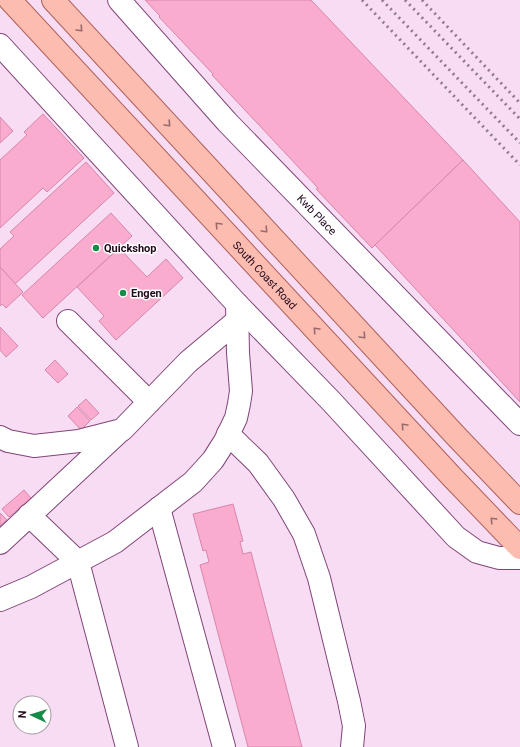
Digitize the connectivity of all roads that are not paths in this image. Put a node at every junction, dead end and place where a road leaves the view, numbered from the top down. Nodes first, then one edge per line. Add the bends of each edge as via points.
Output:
1 (10, 0) edge
2 (53, 0) edge
3 (119, 0) edge
4 (0, 45) edge
5 (238, 312) junction
6 (68, 321) dead end
7 (149, 402) junction
8 (520, 424) edge
9 (122, 430) junction
10 (228, 434) junction
11 (0, 437) edge
12 (520, 503) edge
13 (159, 508) junction
14 (30, 515) junction
15 (0, 543) edge
16 (520, 548) edge
17 (520, 558) edge
18 (78, 562) junction
19 (0, 600) edge
20 (128, 747) edge
21 (224, 747) edge
22 (352, 747) edge

16 -> 1 main road, South Coast Road via 452,478
2 -> 12 main road
3 - 8 street, Kwb Place via 227,122
4 - 5 street
5 - 7 street
5 - 10 street via 241,391 236,418
5 - 17 street via 331,401 456,537 477,552 499,558
6 - 7 street
7 - 9 street
9 - 11 street via 79,441 34,446
9 - 14 street
10 - 13 street via 213,460 193,482
10 - 22 street via 258,463 284,499 304,534 319,578 349,701 354,726
13 - 18 street via 115,542
13 - 21 street
14 - 15 street
14 - 18 street
18 - 19 street
18 - 20 street

